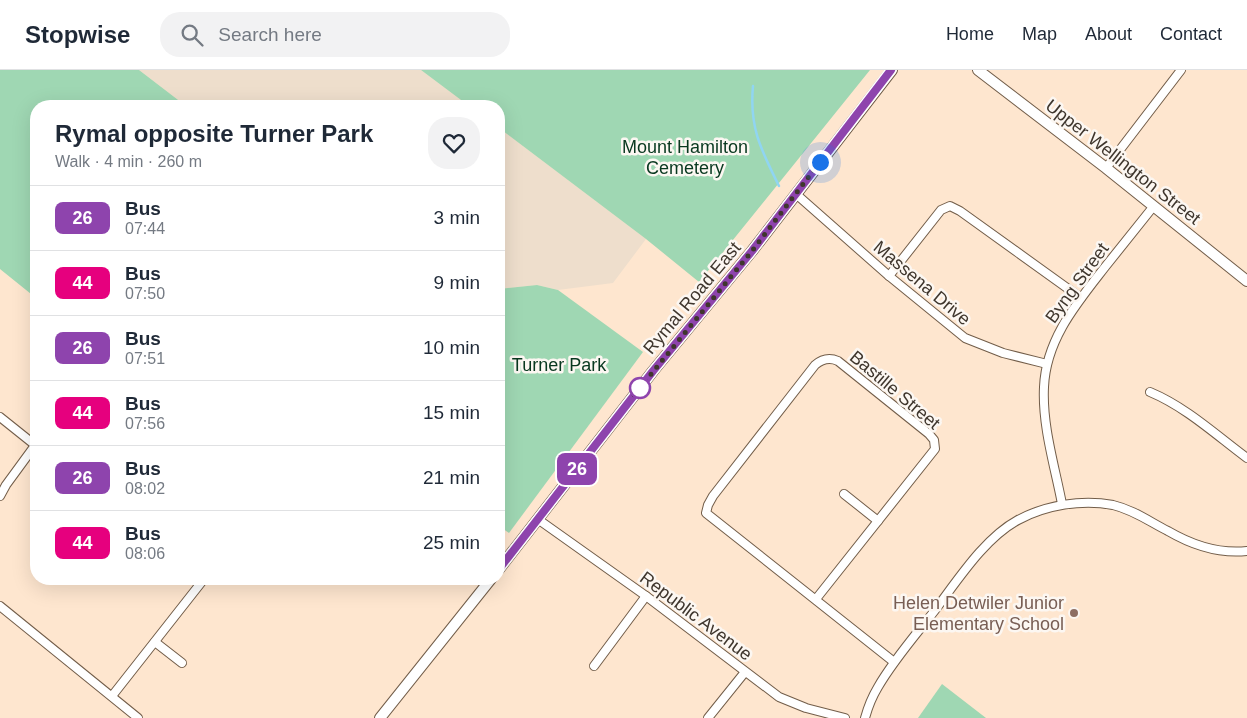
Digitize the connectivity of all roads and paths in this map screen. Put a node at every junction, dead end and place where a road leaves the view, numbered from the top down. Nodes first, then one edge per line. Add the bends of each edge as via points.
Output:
1 (892, 70) edge
2 (978, 70) edge
3 (1181, 70) edge
4 (1106, 168) junction
5 (796, 194) junction
6 (1153, 207) junction
7 (889, 276) junction
8 (1247, 281) edge
9 (1080, 298) junction
10 (1046, 364) junction
11 (1150, 392) dead end
12 (0, 417) edge
13 (30, 440) edge
14 (30, 452) edge
15 (1247, 458) edge
16 (844, 494) dead end
17 (0, 496) edge
18 (1062, 504) junction
19 (538, 520) junction
20 (878, 521) junction
21 (1247, 551) edge
22 (505, 561) edge
23 (199, 585) edge
24 (486, 585) edge
25 (646, 596) junction
26 (816, 599) junction
27 (0, 606) edge
28 (155, 642) junction
29 (894, 662) junction
30 (182, 663) dead end
31 (594, 666) dead end
32 (745, 672) junction
33 (112, 696) junction
34 (138, 718) edge
35 (380, 718) edge
36 (708, 718) edge
37 (845, 718) edge
38 (865, 718) edge

1 - 5 main road, Rymal Road East
2 - 4 main road, Upper Wellington Street
3 - 4 street
4 - 6 main road, Upper Wellington Street
5 - 7 street, Massena Drive
5 - 19 main road, Rymal Road East
6 - 8 main road, Upper Wellington Street
6 - 9 street, Byng Street
7 - 9 street via 941,210 950,206
7 - 10 street, Massena Drive via 965,338 1003,353
9 - 10 street, Byng Street via 1058,332
10 - 18 street, Byng Street via 1044,409
11 - 15 street via 1188,413
12 - 13 street
14 - 17 street
16 - 20 street
18 - 21 street via 1113,505 1207,548
18 - 29 street via 1018,521 992,540
19 - 22 main road, Rymal Road East
19 - 25 street, Republic Avenue
20 - 26 street, Bastille Street
20 - 26 street, Bastille Street via 929,458 935,449 934,440 838,361 832,358 822,360 713,496 706,513
23 - 28 street
24 - 35 main road
25 - 31 street
25 - 32 street, Republic Avenue
26 - 29 street, Bastille Street
27 - 33 street
28 - 30 street
28 - 33 street
29 - 38 street via 877,687
32 - 36 street
32 - 37 street, Republic Avenue via 779,697
33 - 34 street

